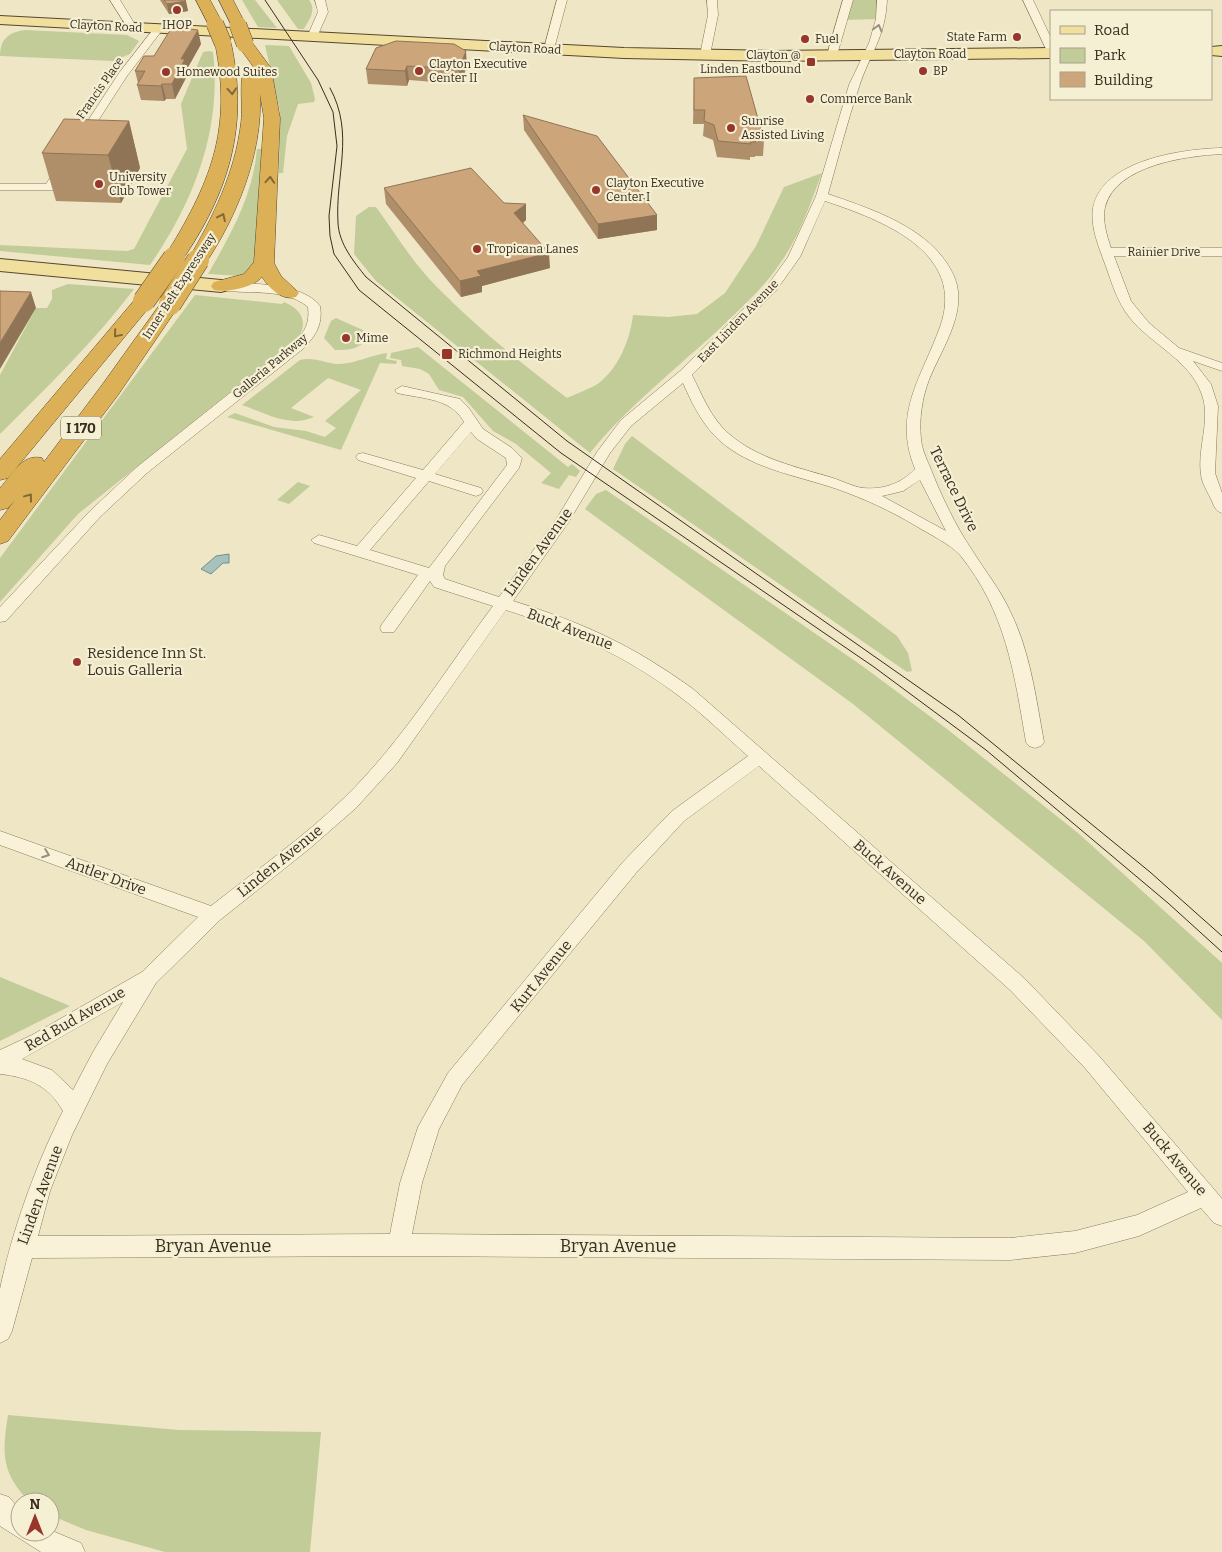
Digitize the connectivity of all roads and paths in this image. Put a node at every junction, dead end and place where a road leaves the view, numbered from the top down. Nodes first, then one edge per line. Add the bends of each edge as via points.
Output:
1 (115, 0) edge
2 (203, 0) edge
3 (226, 0) edge
4 (320, 0) edge
5 (562, 0) edge
6 (712, 0) edge
7 (848, 0) edge
8 (882, 0) edge
9 (1028, 0) edge
10 (0, 11) edge
11 (48, 23) junction
12 (132, 28) junction
13 (158, 29) junction
14 (0, 33) edge
15 (312, 37) junction
16 (245, 44) junction
17 (1050, 47) edge
18 (549, 49) junction
19 (1050, 53) edge
20 (706, 55) junction
21 (832, 55) junction
22 (868, 55) junction
23 (1222, 151) edge
24 (0, 178) edge
25 (52, 184) junction
26 (0, 187) edge
27 (822, 196) junction
28 (1106, 252) junction
29 (1222, 252) edge
30 (264, 263) junction
31 (0, 265) edge
32 (221, 286) junction
33 (289, 293) junction
34 (164, 311) junction
35 (1175, 350) junction
36 (90, 366) junction
37 (1222, 366) edge
38 (685, 374) junction
39 (402, 390) dead end
40 (1218, 404) edge
41 (472, 422) junction
42 (626, 423) joint
43 (0, 446) edge
44 (363, 458) dead end
45 (922, 468) junction
46 (0, 473) edge
47 (426, 476) junction
48 (476, 491) dead end
49 (857, 491) junction
50 (0, 503) edge
51 (1222, 508) edge
52 (0, 536) edge
53 (320, 540) dead end
54 (360, 552) junction
55 (966, 552) junction
56 (432, 574) junction
57 (501, 604) junction
58 (0, 617) edge
59 (388, 628) dead end
60 (1035, 742) dead end
61 (759, 757) junction
62 (0, 838) edge
63 (213, 914) junction
64 (149, 977) junction
65 (0, 1060) edge
66 (0, 1065) edge
67 (74, 1111) junction
68 (1205, 1195) junction
69 (1222, 1216) edge
70 (399, 1245) junction
71 (22, 1247) junction
72 (0, 1331) edge
73 (0, 1506) edge
74 (10, 1518) edge
75 (47, 1542) edge
76 (72, 1552) edge

1 - 12 street
2 -> 36 highway, Inner Belt Expressway / I 170, bridge via 223,43 233,96 229,134 221,163 207,201 174,258 144,301
3 - 16 highway, Inner Belt Expressway / I 170, bridge
4 - 15 street via 323,12
5 - 18 street
6 - 20 street via 713,15
7 - 21 street
22 -> 8 street, East Linden Avenue via 881,19
9 - 17 street
10 - 11 main road, Clayton Road
11 - 12 main road, Clayton Road
11 - 14 main road
12 - 13 main road, Clayton Road
13 - 15 main road, Clayton Road
13 - 25 street, Francis Place via 123,75
15 - 18 main road, Clayton Road
30 -> 16 highway via 272,118 264,68
34 -> 16 highway, Inner Belt Expressway / I 170, bridge via 198,260 228,202 246,149 252,87
18 - 20 main road, Clayton Road
19 - 22 main road, Clayton Road
20 - 21 main road, Clayton Road
21 - 22 main road, Clayton Road
22 - 27 street, East Linden Avenue via 854,85
23 - 28 street via 1163,159 1124,175 1107,188 1099,206 1099,226
24 - 25 street
25 - 26 street
27 - 38 street, East Linden Avenue via 794,257 771,289
27 - 45 street, Terrace Drive via 868,212 903,229 927,248 945,269 953,288 952,309 945,331 915,401 916,455
28 - 29 street, Rainier Drive
28 - 35 street via 1127,305 1155,337
30 - 32 highway via 251,278
30 - 33 highway via 273,278
31 - 32 main road, Galleria Parkway
32 - 33 street, Galleria Parkway
33 - 58 street, Galleria Parkway via 303,297 314,306 315,322 308,336 95,514
34 - 50 highway via 114,365
52 -> 34 highway, Inner Belt Expressway / I 170 via 110,390
35 - 37 street
35 - 40 street
36 - 43 highway
36 - 46 highway, Inner Belt Expressway / I 170
38 - 42 street, East Linden Avenue
38 - 49 street via 710,421 724,437 748,454 780,468
39 - 41 street via 455,402 463,407
40 - 51 street via 1208,474
41 - 47 street
41 - 56 street via 481,436 515,458 514,464
42 - 57 street, Linden Avenue via 604,452 563,520
44 - 47 street
45 - 49 street via 909,482 892,490
45 - 55 street, Terrace Drive
47 - 48 street
47 - 54 street
49 - 55 street via 891,505
53 - 54 street
54 - 56 street
55 - 60 street, Terrace Drive via 988,584 1010,626
56 - 57 street, Buck Avenue via 439,583
56 - 59 street
57 - 61 street, Buck Avenue via 567,625 644,662 687,693
57 - 63 street, Linden Avenue via 391,758 350,803
61 - 68 street, Buck Avenue via 1017,984 1092,1062
61 - 70 street, Kurt Avenue via 678,816 629,868 455,1079 429,1127 411,1183
62 -> 63 street, Antler Drive
63 - 64 street, Linden Avenue
64 - 65 street, Red Bud Avenue
64 - 67 street, Linden Avenue via 100,1058
66 - 67 street, Red Bud Avenue via 42,1074 60,1088
67 - 71 street, Linden Avenue via 39,1191
68 - 69 street, Buck Avenue
68 - 70 street, Bryan Avenue via 1139,1225 1075,1242 1010,1249
70 - 71 street, Bryan Avenue
71 - 72 street, Linden Avenue
73 - 74 street
75 - 76 street

